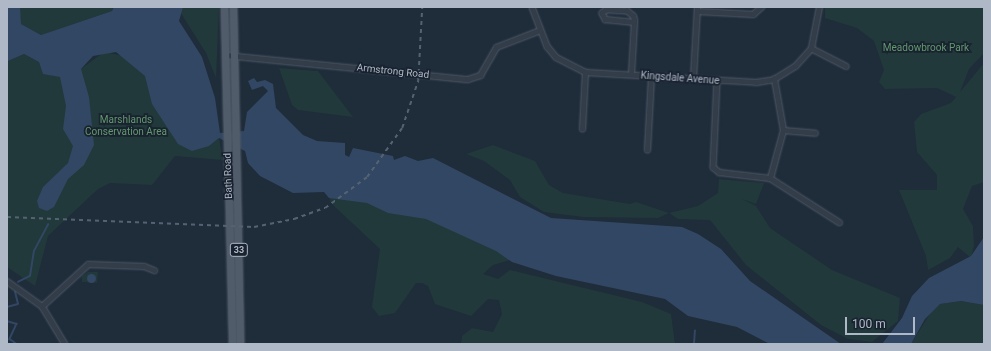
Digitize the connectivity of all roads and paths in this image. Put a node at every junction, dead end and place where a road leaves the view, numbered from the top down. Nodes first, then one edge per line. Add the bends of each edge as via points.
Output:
1 (224, 7) edge
2 (233, 7) edge
3 (532, 7) edge
4 (761, 7) edge
5 (819, 7) edge
6 (697, 9) edge
7 (634, 22) junction
8 (540, 30) junction
9 (811, 48) junction
10 (226, 55) junction
11 (234, 55) junction
12 (846, 66) dead end
13 (585, 72) junction
14 (631, 74) junction
15 (651, 76) junction
16 (693, 78) junction
17 (774, 79) junction
18 (717, 80) junction
19 (582, 129) dead end
20 (783, 130) junction
21 (815, 132) dead end
22 (647, 150) dead end
23 (770, 178) junction
24 (839, 222) dead end
25 (154, 270) dead end
26 (7, 281) edge
27 (235, 297) junction
28 (42, 306) junction
29 (65, 344) edge
30 (232, 344) edge
31 (240, 344) edge

1 - 10 main road, Bath Road / 33
2 - 11 main road, Bath Road / 33
3 - 8 street, Kingsdale Avenue
4 - 6 street via 753,14
5 - 9 street
6 - 16 street
7 - 7 street via 627,11 606,10 602,13 605,19
7 - 14 street
8 - 11 street, Armstrong Road via 496,47 480,75 468,79
8 - 13 street, Kingsdale Avenue via 556,57
9 - 12 street
9 - 17 street via 795,66
10 - 11 street, Armstrong Road
10 - 27 main road, Bath Road / 33
11 - 27 main road, Bath Road / 33 via 237,156
13 - 14 street, Kingsdale Avenue
13 - 19 street
14 - 15 street, Kingsdale Avenue
15 - 16 street, Kingsdale Avenue
15 - 22 street
16 - 18 street, Kingsdale Avenue
17 - 18 street, Kingsdale Avenue
17 - 20 street
18 - 23 street via 713,167 719,172
20 - 21 street
20 - 23 street
23 - 24 street
25 - 28 street via 144,266 88,264
26 - 28 street
27 - 30 main road, Bath Road / 33
27 - 31 main road, Bath Road / 33
28 - 29 street

